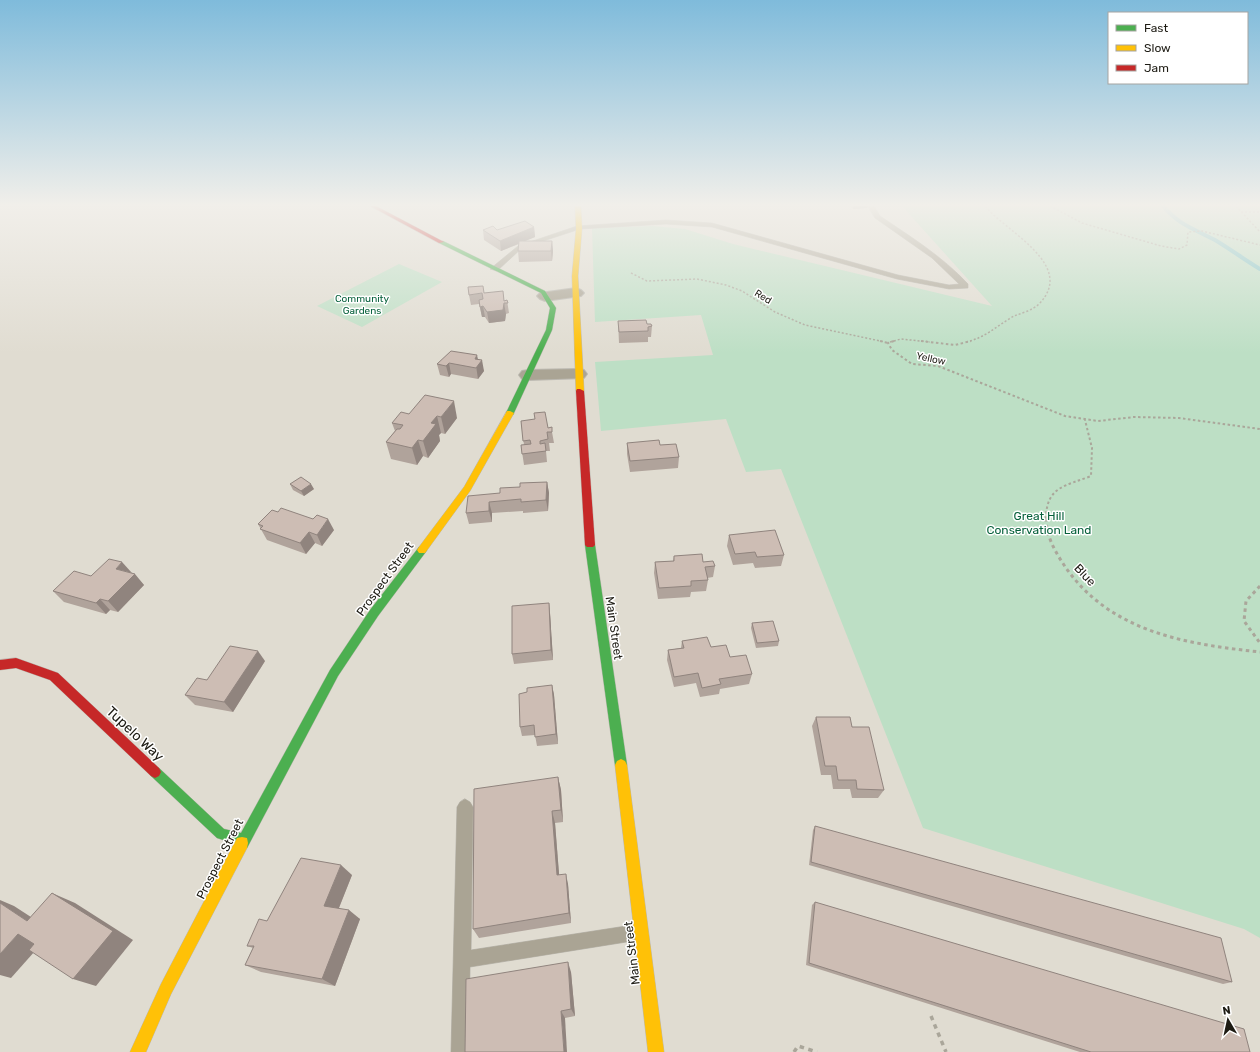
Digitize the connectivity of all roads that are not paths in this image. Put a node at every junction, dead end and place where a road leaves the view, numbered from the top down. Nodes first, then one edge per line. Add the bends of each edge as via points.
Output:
1 (467, 255) edge
2 (510, 255) edge
3 (578, 255) edge
4 (818, 255) edge
5 (931, 255) edge
6 (494, 269) junction
7 (576, 293) junction
8 (546, 296) junction
9 (578, 374) junction
10 (528, 375) junction
11 (0, 665) edge
12 (464, 807) dead end
13 (244, 840) junction
14 (642, 932) junction
15 (462, 960) junction
16 (138, 1052) edge
17 (460, 1052) edge
18 (656, 1052) edge

1 - 6 street
2 - 6 lane
3 - 7 street, Main Street
4 - 5 lane via 897,277 949,287 965,286 956,275
6 - 8 street via 543,292
7 - 8 street
7 - 9 street, Main Street
8 - 10 street, Prospect Street via 553,308 549,330
9 - 10 street
9 - 14 street, Main Street via 589,535
10 - 13 street, Prospect Street via 503,428 467,489 374,612 334,673
11 - 13 street, Tupelo Way via 16,663 54,676 221,834
12 - 15 lane
13 - 16 street, Prospect Street via 166,989
14 - 15 lane
14 - 18 street, Main Street
15 - 17 lane

